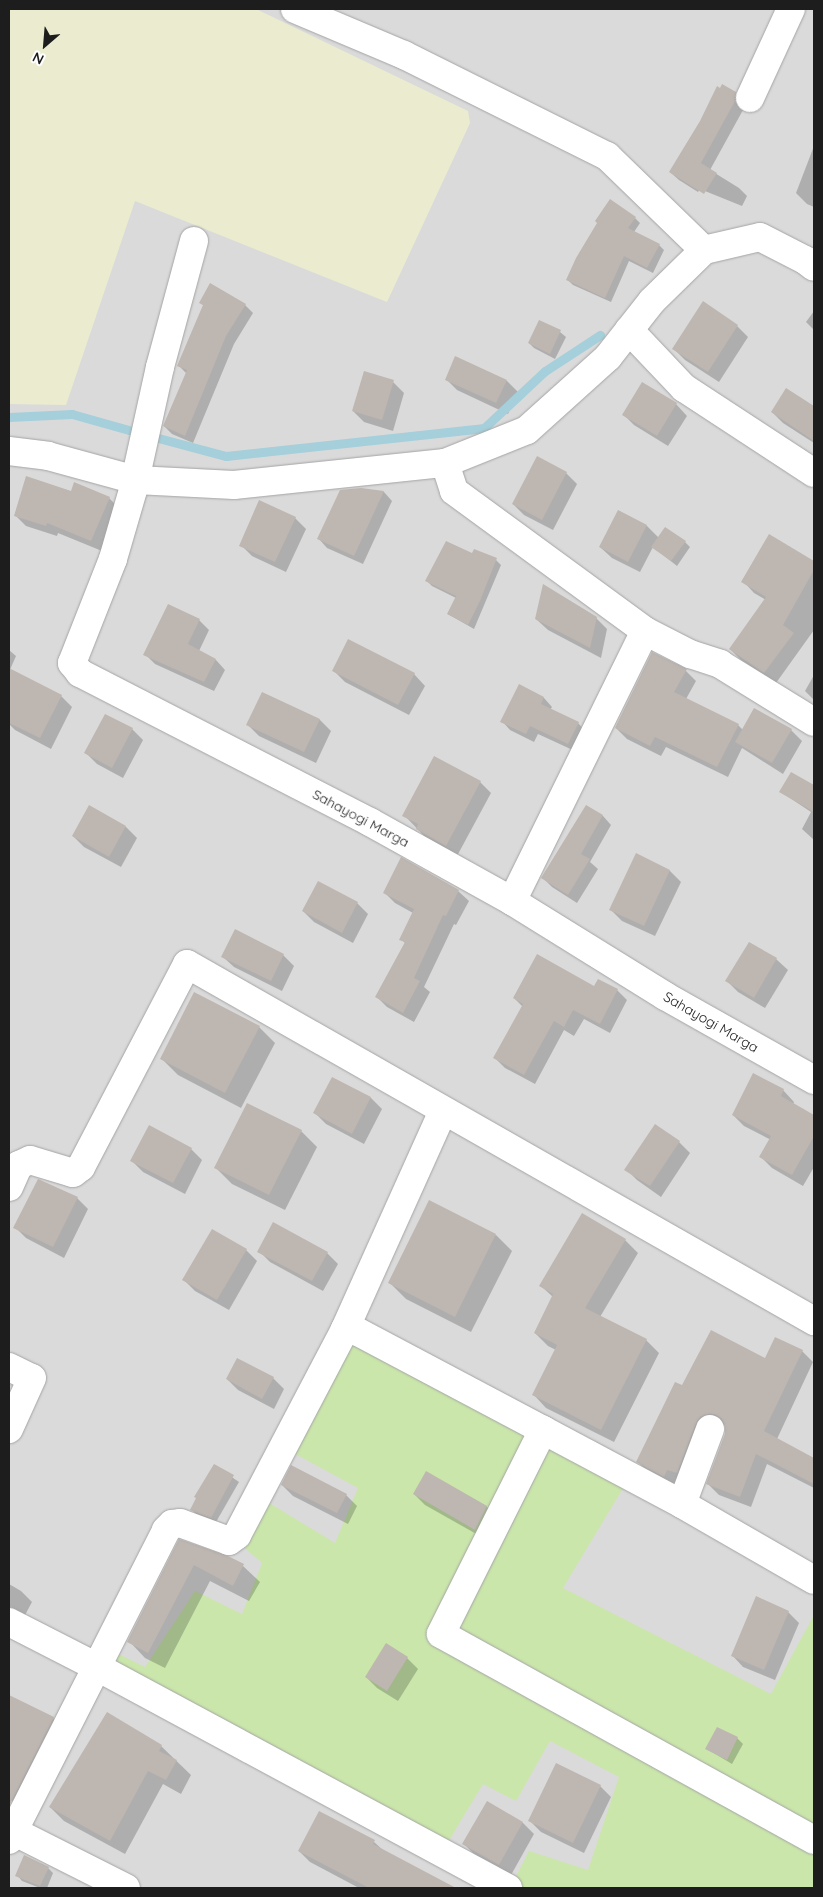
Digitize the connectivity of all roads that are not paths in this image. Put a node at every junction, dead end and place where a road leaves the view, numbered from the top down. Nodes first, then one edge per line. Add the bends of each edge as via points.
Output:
1 (295, 9) edge
2 (791, 9) edge
3 (750, 98) dead end
4 (194, 241) dead end
5 (704, 250) junction
6 (814, 267) edge
7 (629, 330) junction
8 (9, 451) edge
9 (444, 463) junction
10 (812, 468) edge
11 (136, 480) junction
12 (645, 630) junction
13 (814, 722) edge
14 (512, 900) junction
15 (814, 1080) edge
16 (443, 1111) junction
17 (9, 1187) edge
18 (814, 1321) edge
19 (345, 1329) junction
20 (9, 1367) edge
21 (9, 1429) edge
22 (710, 1429) dead end
23 (543, 1430) junction
24 (682, 1504) junction
25 (814, 1580) edge
26 (9, 1622) edge
27 (97, 1667) junction
28 (10, 1833) edge
29 (814, 1840) edge
30 (468, 1879) edge
31 (126, 1888) edge
32 (508, 1888) edge

1 - 5 street via 404,55 607,156
2 - 3 street
4 - 11 street via 160,367
5 - 6 street via 760,237
5 - 7 street via 652,301
7 - 9 street via 608,357 527,430
7 - 10 street via 684,388
8 - 11 street via 48,456
9 - 11 street via 234,485
9 - 12 street via 454,491
11 - 14 street, Sahayogi Marga via 114,559 72,663 80,673 370,822
12 - 13 street via 690,654 720,664
12 - 14 street
14 - 15 street, Sahayogi Marga via 665,996
16 - 17 street via 187,964 82,1167 73,1173 30,1160 19,1165
16 - 18 street
16 - 19 street
19 - 23 street via 358,1332
19 - 27 street via 237,1535 229,1541 180,1523 172,1524 166,1530
20 - 21 street via 32,1378
22 - 24 street
23 - 24 street
23 - 29 street via 441,1634
24 - 25 street
26 - 27 street
27 - 28 street
27 - 30 street
28 - 31 street
30 - 32 street

